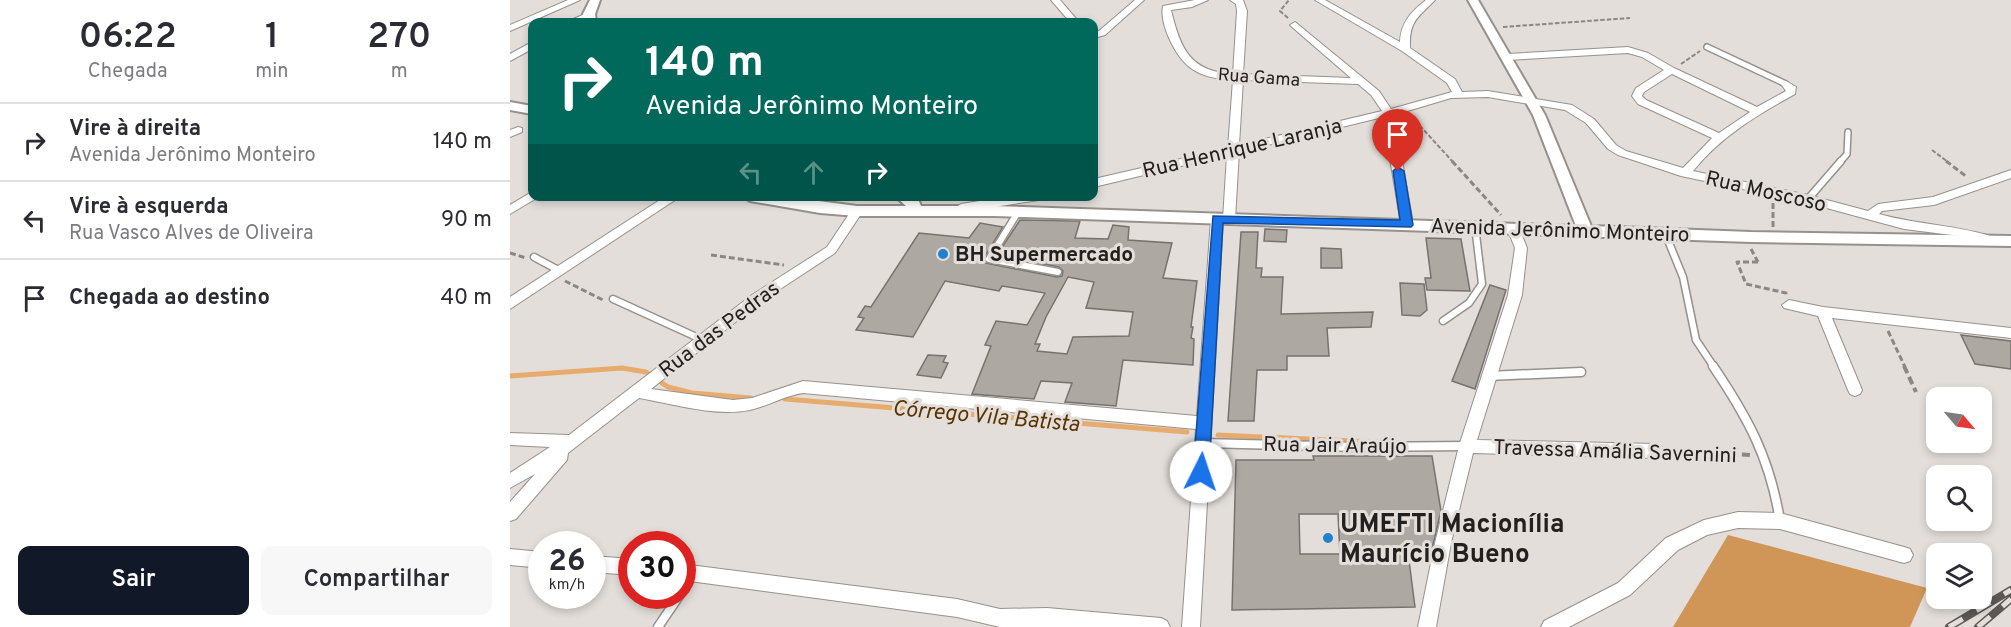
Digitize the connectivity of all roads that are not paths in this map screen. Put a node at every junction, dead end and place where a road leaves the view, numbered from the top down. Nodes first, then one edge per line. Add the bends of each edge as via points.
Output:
1 (576, 0) edge
2 (595, 0) edge
3 (1055, 0) edge
4 (1140, 0) edge
5 (1204, 0) edge
6 (1234, 0) edge
7 (1319, 0) edge
8 (1431, 0) edge
9 (1473, 0) edge
10 (1162, 4) edge
11 (534, 18) edge
12 (590, 18) edge
13 (1071, 18) edge
14 (528, 20) edge
15 (1295, 25) road end
16 (510, 28) edge
17 (1098, 34) edge
18 (528, 47) edge
19 (1707, 47) road end
20 (1405, 50) junction
21 (1567, 56) dead end
22 (510, 58) edge
23 (1508, 59) junction
24 (1671, 70) junction
25 (1238, 78) junction
26 (1360, 81) junction
27 (1786, 84) joint
28 (1458, 93) junction
29 (1532, 100) junction
30 (510, 106) edge
31 (528, 109) edge
32 (1757, 111) junction
33 (1388, 113) junction
34 (1848, 132) dead end
35 (1719, 137) junction
36 (1235, 148) junction
37 (1685, 173) junction
38 (2011, 174) edge
39 (1098, 182) edge
40 (1808, 199) junction
41 (528, 200) edge
42 (668, 201) edge
43 (779, 201) edge
44 (911, 201) edge
45 (1008, 201) edge
46 (510, 210) edge
47 (857, 211) junction
48 (914, 211) junction
49 (945, 211) junction
50 (1018, 212) junction
51 (1870, 216) junction
52 (1223, 219) junction
53 (1407, 225) junction
54 (1475, 226) junction
55 (1513, 228) junction
56 (1585, 231) junction
57 (1665, 233) junction
58 (1993, 241) junction
59 (2011, 241) edge
60 (534, 257) dead end
61 (1058, 272) dead end
62 (562, 276) junction
63 (613, 299) dead end
64 (510, 304) edge
65 (1789, 305) road end
66 (1823, 312) junction
67 (1443, 321) dead end
68 (2011, 333) edge
69 (703, 340) junction
70 (1581, 372) dead end
71 (1488, 376) junction
72 (1855, 390) dead end
73 (636, 392) junction
74 (1204, 423) junction
75 (510, 439) edge
76 (573, 442) junction
77 (1203, 443) junction
78 (1467, 446) junction
79 (1656, 451) road end
80 (510, 481) edge
81 (510, 514) edge
82 (1780, 521) junction
83 (1904, 555) dead end
84 (510, 557) edge
85 (528, 559) edge
86 (696, 573) edge
87 (670, 609) edge
88 (997, 622) edge
89 (1076, 624) edge
90 (658, 627) edge
91 (1161, 627) edge
92 (1191, 627) edge
93 (1427, 627) edge
94 (1550, 627) edge

1 - 11 street
2 - 12 street
3 - 13 street
4 - 17 street
5 - 10 street, Rua Gama via 1189,5
6 - 25 street via 1240,2 1242,11
7 - 20 street
8 - 20 street via 1407,21 1403,32
9 - 23 street via 1486,28
10 - 25 street, Rua Gama via 1182,56 1190,64 1220,76
14 - 16 street
15 - 26 street
18 - 22 street
19 - 27 lane
20 - 28 street via 1451,81
21 - 23 street
23 - 24 street via 1622,50 1645,55
23 - 29 street
24 - 32 street
24 - 35 street via 1637,96 1642,102
25 - 26 street, Rua Gama
25 - 36 street
26 - 33 street via 1375,93
27 - 32 street via 1791,92
28 - 29 street, Rua Henrique Laranja
28 - 33 street, Rua Henrique Laranja
29 - 37 street, Rua Moscoso via 1568,107 1590,121 1622,153
29 - 56 street
30 - 31 street
32 - 35 street
33 - 36 street, Rua Henrique Laranja
33 - 53 street
34 - 40 lane via 1847,154
35 - 37 street
36 - 39 street, Rua Henrique Laranja
36 - 52 street
37 - 40 street, Rua Moscoso
38 - 51 street via 1934,201 1878,208
40 - 51 street, Rua Moscoso
41 - 46 street
42 - 62 street
43 - 47 street, Avenida Jerônimo Monteiro
44 - 48 street
45 - 49 street
47 - 48 street, Avenida Jerônimo Monteiro
47 - 69 street, Rua das Pedras via 834,247
48 - 49 street, Avenida Jerônimo Monteiro
49 - 50 street, Avenida Jerônimo Monteiro
50 - 52 street, Avenida Jerônimo Monteiro
50 - 61 lane via 989,259
51 - 58 street, Rua Moscoso via 1914,227 1969,233
52 - 53 street, Avenida Jerônimo Monteiro
52 - 74 street
53 - 54 street, Avenida Jerônimo Monteiro
54 - 55 street, Avenida Jerônimo Monteiro
54 - 67 lane via 1482,284 1469,303
55 - 56 street, Avenida Jerônimo Monteiro
55 - 71 street via 1521,248 1520,268
56 - 57 street, Avenida Jerônimo Monteiro
57 - 58 street, Avenida Jerônimo Monteiro
57 - 82 lane via 1683,277 1696,340 1750,425 1775,490
58 - 59 street, Avenida Jerônimo Monteiro
60 - 62 lane
62 - 64 street
63 - 69 lane
65 - 66 street
66 - 68 street
66 - 72 street
69 - 73 street, Rua das Pedras
70 - 71 lane
71 - 78 street
73 - 74 street via 738,406 803,387
73 - 76 street, Rua das Pedras
74 - 77 street
75 - 76 street
76 - 80 street, Rua das Pedras
76 - 81 street, Rua das Pedras
77 - 78 lane, Rua Jair Araújo
77 - 92 street
78 - 79 street, Travessa Amália Savernini
78 - 93 street
82 - 83 street
82 - 94 street via 1738,520 1688,535 1671,544 1624,589
84 - 85 street
86 - 88 street via 957,608
87 - 90 lane
88 - 89 street via 1047,617
89 - 91 street

